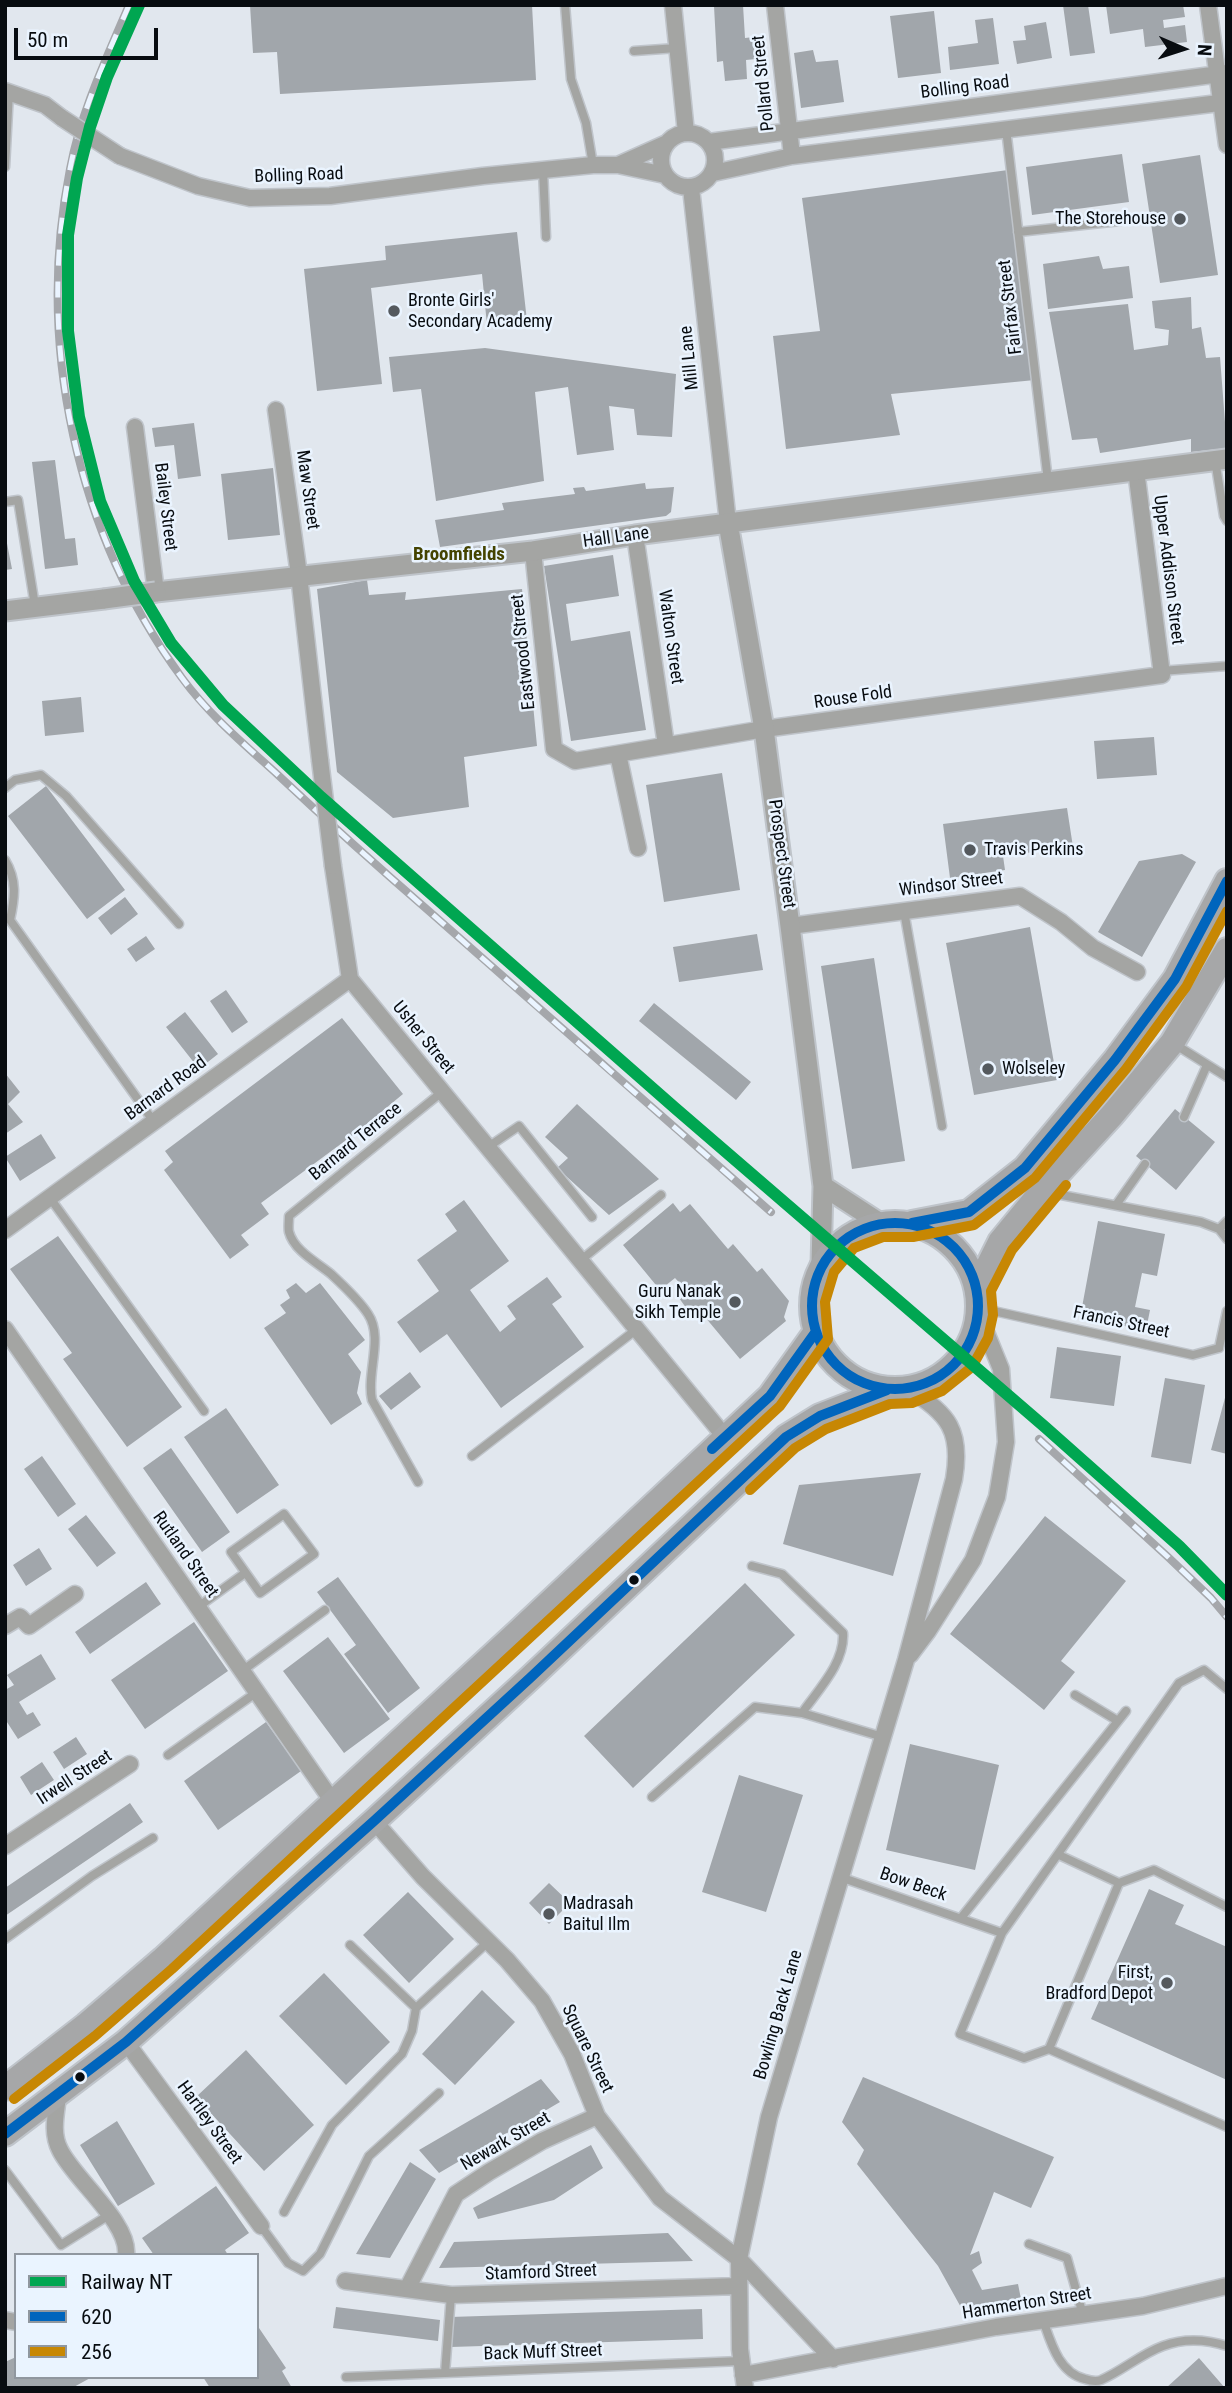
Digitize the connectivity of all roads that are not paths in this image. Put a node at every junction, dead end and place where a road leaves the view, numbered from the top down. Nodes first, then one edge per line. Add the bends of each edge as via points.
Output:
1 (565, 5) edge
2 (673, 5) edge
3 (775, 5) edge
4 (1208, 5) edge
5 (677, 48) junction
6 (634, 51) dead end
7 (1222, 74) edge
8 (7, 92) edge
9 (1224, 103) edge
10 (1006, 129) junction
11 (789, 131) junction
12 (686, 133) junction
13 (709, 142) junction
14 (667, 143) junction
15 (1227, 145) edge
16 (792, 156) junction
17 (593, 165) junction
18 (618, 165) junction
19 (5, 167) edge
20 (543, 170) junction
21 (713, 173) junction
22 (665, 175) junction
23 (691, 188) junction
24 (1120, 221) dead end
25 (1018, 232) junction
26 (547, 237) dead end
27 (276, 410) dead end
28 (135, 427) dead end
29 (1221, 460) edge
30 (1136, 470) junction
31 (1048, 481) junction
32 (5, 502) edge
33 (1227, 521) edge
34 (729, 523) junction
35 (635, 535) junction
36 (533, 551) junction
37 (299, 575) junction
38 (156, 592) junction
39 (35, 607) junction
40 (5, 611) edge
41 (1227, 666) edge
42 (1161, 673) junction
43 (764, 729) junction
44 (666, 745) junction
45 (554, 749) joint
46 (618, 754) junction
47 (5, 788) edge
48 (638, 848) dead end
49 (5, 860) edge
50 (1227, 881) edge
51 (904, 910) junction
52 (178, 924) dead end
53 (790, 926) junction
54 (1227, 950) edge
55 (1137, 972) dead end
56 (350, 979) junction
57 (1172, 1042) junction
58 (1207, 1065) junction
59 (1227, 1077) edge
60 (442, 1092) junction
61 (1184, 1117) dead end
62 (154, 1122) junction
63 (942, 1126) dead end
64 (488, 1147) junction
65 (1144, 1164) dead end
66 (823, 1186) junction
67 (1042, 1191) junction
68 (661, 1195) dead end
69 (50, 1198) junction
70 (1116, 1205) junction
71 (592, 1217) dead end
72 (1227, 1221) edge
73 (880, 1223) junction
74 (912, 1223) junction
75 (1219, 1229) junction
76 (5, 1230) edge
77 (1227, 1239) edge
78 (581, 1260) junction
79 (821, 1265) junction
80 (979, 1304) junction
81 (1227, 1311) edge
82 (5, 1329) edge
83 (637, 1329) junction
84 (815, 1333) junction
85 (1223, 1350) edge
86 (898, 1389) junction
87 (204, 1411) dead end
88 (725, 1437) junction
89 (472, 1455) dead end
90 (418, 1482) dead end
91 (752, 1566) dead end
92 (245, 1573) junction
93 (75, 1594) dead end
94 (198, 1607) junction
95 (325, 1610) dead end
96 (5, 1626) edge
97 (906, 1660) junction
98 (242, 1671) junction
99 (1227, 1689) edge
100 (257, 1692) junction
101 (1075, 1695) dead end
102 (1126, 1711) dead end
103 (802, 1713) junction
104 (1118, 1721) junction
105 (883, 1737) junction
106 (168, 1755) dead end
107 (130, 1764) dead end
108 (652, 1797) dead end
109 (333, 1802) junction
110 (374, 1821) junction
111 (153, 1838) dead end
112 (5, 1846) edge
113 (1059, 1856) junction
114 (840, 1877) junction
115 (1119, 1883) junction
116 (1227, 1907) edge
117 (961, 1918) junction
118 (1002, 1933) junction
119 (5, 1939) edge
120 (488, 1942) junction
121 (350, 1945) dead end
122 (416, 2008) junction
123 (126, 2042) junction
124 (1049, 2049) junction
125 (5, 2088) edge
126 (439, 2093) dead end
127 (58, 2096) junction
128 (597, 2116) junction
129 (1227, 2127) edge
130 (5, 2134) edge
131 (5, 2170) edge
132 (284, 2212) dead end
133 (109, 2215) junction
134 (261, 2226) joint
135 (1029, 2244) dead end
136 (127, 2252) edge
137 (739, 2259) junction
138 (345, 2281) dead end
139 (739, 2286) junction
140 (1227, 2286) edge
141 (407, 2289) junction
142 (451, 2295) junction
143 (1083, 2315) junction
144 (1043, 2320) junction
145 (1227, 2346) edge
146 (833, 2359) junction
147 (445, 2372) junction
148 (743, 2374) edge
149 (345, 2377) dead end

1 - 17 lane via 571,79 586,123
2 - 5 street
3 - 11 street, Pollard Street
4 - 7 street
5 - 6 lane
5 - 12 street
7 - 9 street
7 - 11 street, Bolling Road
8 - 19 lane
8 - 20 street, Bolling Road, bridge via 44,105 120,156 198,186 250,198 330,196
9 - 10 street
9 - 15 street
10 - 16 street
10 - 25 lane, Fairfax Street
11 - 13 street, Bolling Road
11 - 16 street, Pollard Street
12 - 13 street
12 - 14 street
13 - 21 street via 716,157
14 - 18 street, Bolling Road
14 - 22 street via 661,159
16 - 21 street
17 - 18 street, Bolling Road
17 - 20 street, Bolling Road
18 - 22 street, Bolling Road
20 - 26 lane
21 - 23 street
22 - 23 street via 676,185
23 - 34 street, Mill Lane
24 - 25 lane
25 - 31 lane, Fairfax Street
27 - 37 street, Maw Street
28 - 38 street, Bailey Street
29 - 30 street, Hall Lane
29 - 33 lane
30 - 31 street, Hall Lane
30 - 42 street, Upper Addison Street
31 - 34 street, Hall Lane
32 - 39 lane via 18,500
34 - 35 street, Hall Lane
34 - 43 street, Prospect Street
35 - 36 street, Hall Lane
35 - 44 street, Walton Street
36 - 37 street, Hall Lane
36 - 45 street, Eastwood Street
37 - 38 street, Hall Lane
37 - 56 street, bridge
38 - 39 street, Hall Lane, bridge
39 - 40 street, Hall Lane
41 - 42 lane
42 - 43 street, Rouse Fold
43 - 44 street, Rouse Fold
43 - 53 street, Prospect Street
44 - 46 street, Rouse Fold
45 - 46 street, Rouse Fold via 575,761
46 - 48 street
47 - 52 lane via 15,780 41,775 66,796
49 - 62 lane via 13,874 15,898 10,920
50 - 74 main road via 1175,979 1025,1168 969,1212
51 - 53 street, Windsor Street
51 - 55 street, Windsor Street via 1020,897 1093,948
51 - 63 lane
53 - 66 street, Prospect Street
54 - 57 main road
56 - 60 street, Usher Street
56 - 62 street, Barnard Road
57 - 58 lane
57 - 67 main road
58 - 59 lane
58 - 61 lane
60 - 64 street, Usher Street
60 - 90 lane, Barnard Terrace via 289,1216 289,1234 297,1245 330,1273 374,1323 372,1400
62 - 69 street, Barnard Road
64 - 71 lane via 519,1126
64 - 78 street, Usher Street
65 - 70 lane
66 - 73 street
66 - 79 street, Prospect Street
67 - 70 lane
67 - 80 main road via 1000,1242
68 - 78 lane
69 - 76 street, Barnard Road
69 - 87 lane
70 - 75 lane
72 - 75 lane
73 - 74 main road
73 - 79 main road via 846,1236
74 - 80 main road via 932,1230 960,1252
75 - 77 lane
78 - 83 street, Usher Street
79 - 84 main road via 810,1301
80 - 85 lane, Francis Street via 1193,1355
80 - 86 main road via 975,1334 962,1357 937,1378
80 - 97 street, Bowling Back Lane via 1001,1369 1006,1442 997,1497 973,1560
81 - 85 lane, Francis Street
82 - 94 street, Rutland Street
83 - 88 street, Usher Street
83 - 89 lane
84 - 86 main road via 826,1356 854,1380
84 - 88 main road via 770,1396
86 - 97 street, Bowling Back Lane via 934,1404 951,1427 958,1454
86 - 110 main road via 820,1416 786,1437
88 - 109 main road
91 - 103 lane via 782,1574 843,1633 844,1646 836,1663
92 - 92 lane via 231,1552 284,1514 314,1554 260,1593
92 - 94 lane
93 - 96 street via 29,1626 20,1617
94 - 98 street, Rutland Street
95 - 98 lane
97 - 105 street, Bowling Back Lane
98 - 100 street, Rutland Street
99 - 113 lane via 1204,1670 1179,1683
100 - 106 lane
100 - 109 street, Rutland Street
101 - 104 lane
102 - 104 lane
103 - 105 lane
103 - 108 lane via 755,1707
104 - 117 lane
105 - 114 street, Bowling Back Lane
107 - 112 street, Irwell Street
109 - 125 main road via 153,1967
110 - 120 street, Square Street
110 - 123 main road
111 - 119 lane
113 - 115 lane
113 - 118 lane
114 - 117 lane, Bow Beck
114 - 137 street, Bowling Back Lane via 769,2117
115 - 116 lane via 1154,1870
115 - 124 lane
117 - 118 lane, Bow Beck
118 - 124 lane via 960,2034 1024,2058
120 - 122 lane
120 - 128 street, Square Street via 542,2001 572,2054
121 - 122 lane
122 - 132 lane via 402,2054 332,2125
123 - 127 main road
123 - 134 street, Hartley Street
124 - 129 lane
126 - 134 lane via 369,2156 320,2255 303,2271 288,2263
127 - 130 main road
127 - 133 street via 54,2129 59,2150
128 - 137 street, Square Street via 660,2198
128 - 141 street, Newark Street via 542,2141 456,2194
131 - 133 lane via 61,2245
133 - 136 street via 124,2234
135 - 143 lane via 1067,2258
137 - 139 street, Bowling Back Lane
137 - 146 street
138 - 141 street, Stamford Street
139 - 142 street, Stamford Street
139 - 148 street, Bowling Back Lane
140 - 143 street, Hammerton Street
141 - 142 street, Stamford Street
142 - 147 lane
143 - 144 street, Hammerton Street
144 - 145 lane via 1063,2365 1081,2378 1098,2382 1162,2346 1188,2340
144 - 146 street, Hammerton Street
146 - 148 street, Hammerton Street
147 - 148 lane, Back Muff Street
147 - 149 lane, Back Muff Street

